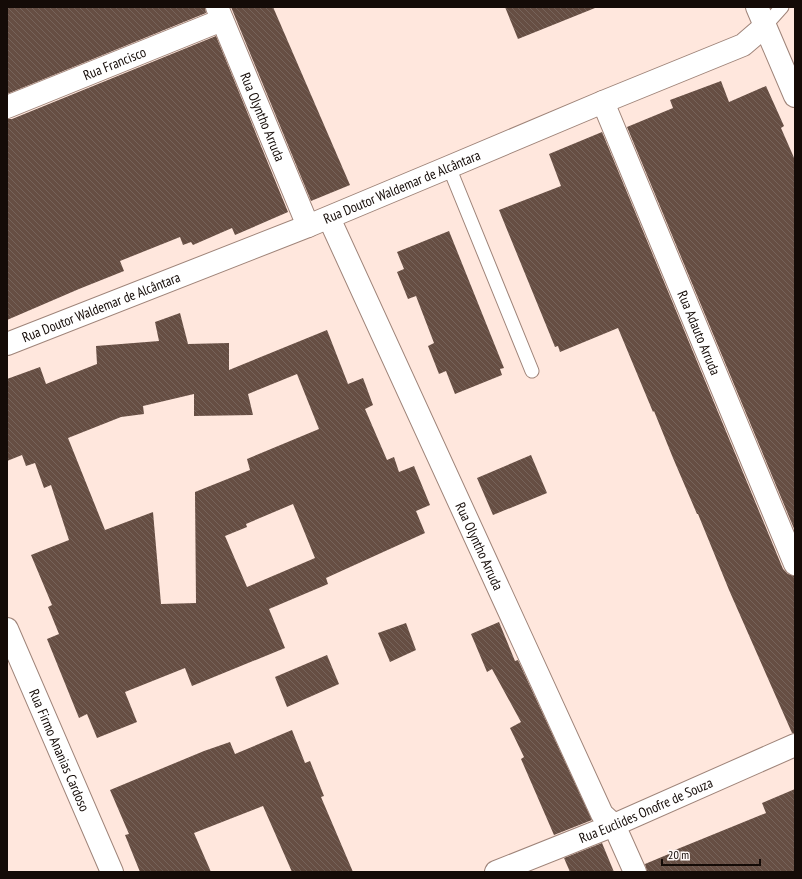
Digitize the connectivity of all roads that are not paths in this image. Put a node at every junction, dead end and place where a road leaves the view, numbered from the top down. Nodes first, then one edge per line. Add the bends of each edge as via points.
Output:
1 (782, 7) edge
2 (220, 13) edge
3 (761, 16) edge
4 (795, 96) edge
5 (603, 102) junction
6 (7, 107) edge
7 (449, 167) junction
8 (329, 218) junction
9 (308, 226) junction
10 (7, 344) edge
11 (532, 371) dead end
12 (795, 564) edge
13 (7, 629) edge
14 (795, 745) edge
15 (614, 825) junction
16 (112, 872) edge
17 (496, 872) edge
18 (635, 872) edge

1 - 3 lane, Rua Doutor Waldemar de Alcântara
2 - 6 street, Rua Francisco
2 - 9 street, Rua Olyntho Arruda
3 - 4 street
3 - 5 street, Rua Doutor Waldemar de Alcântara via 743,45
5 - 7 street, Rua Doutor Waldemar de Alcântara
5 - 12 street, Rua Adauto Arruda
7 - 8 street, Rua Doutor Waldemar de Alcântara
7 - 11 lane
8 - 9 street, Rua Doutor Waldemar de Alcântara
8 - 15 street, Rua Olyntho Arruda via 602,814
9 - 10 street, Rua Doutor Waldemar de Alcântara
13 - 16 street, Rua Firmo Ananias Cardoso
14 - 15 street, Rua Euclides Onofre de Souza
15 - 17 street, Rua Euclides Onofre de Souza
15 - 18 street, Rua Olyntho Arruda

